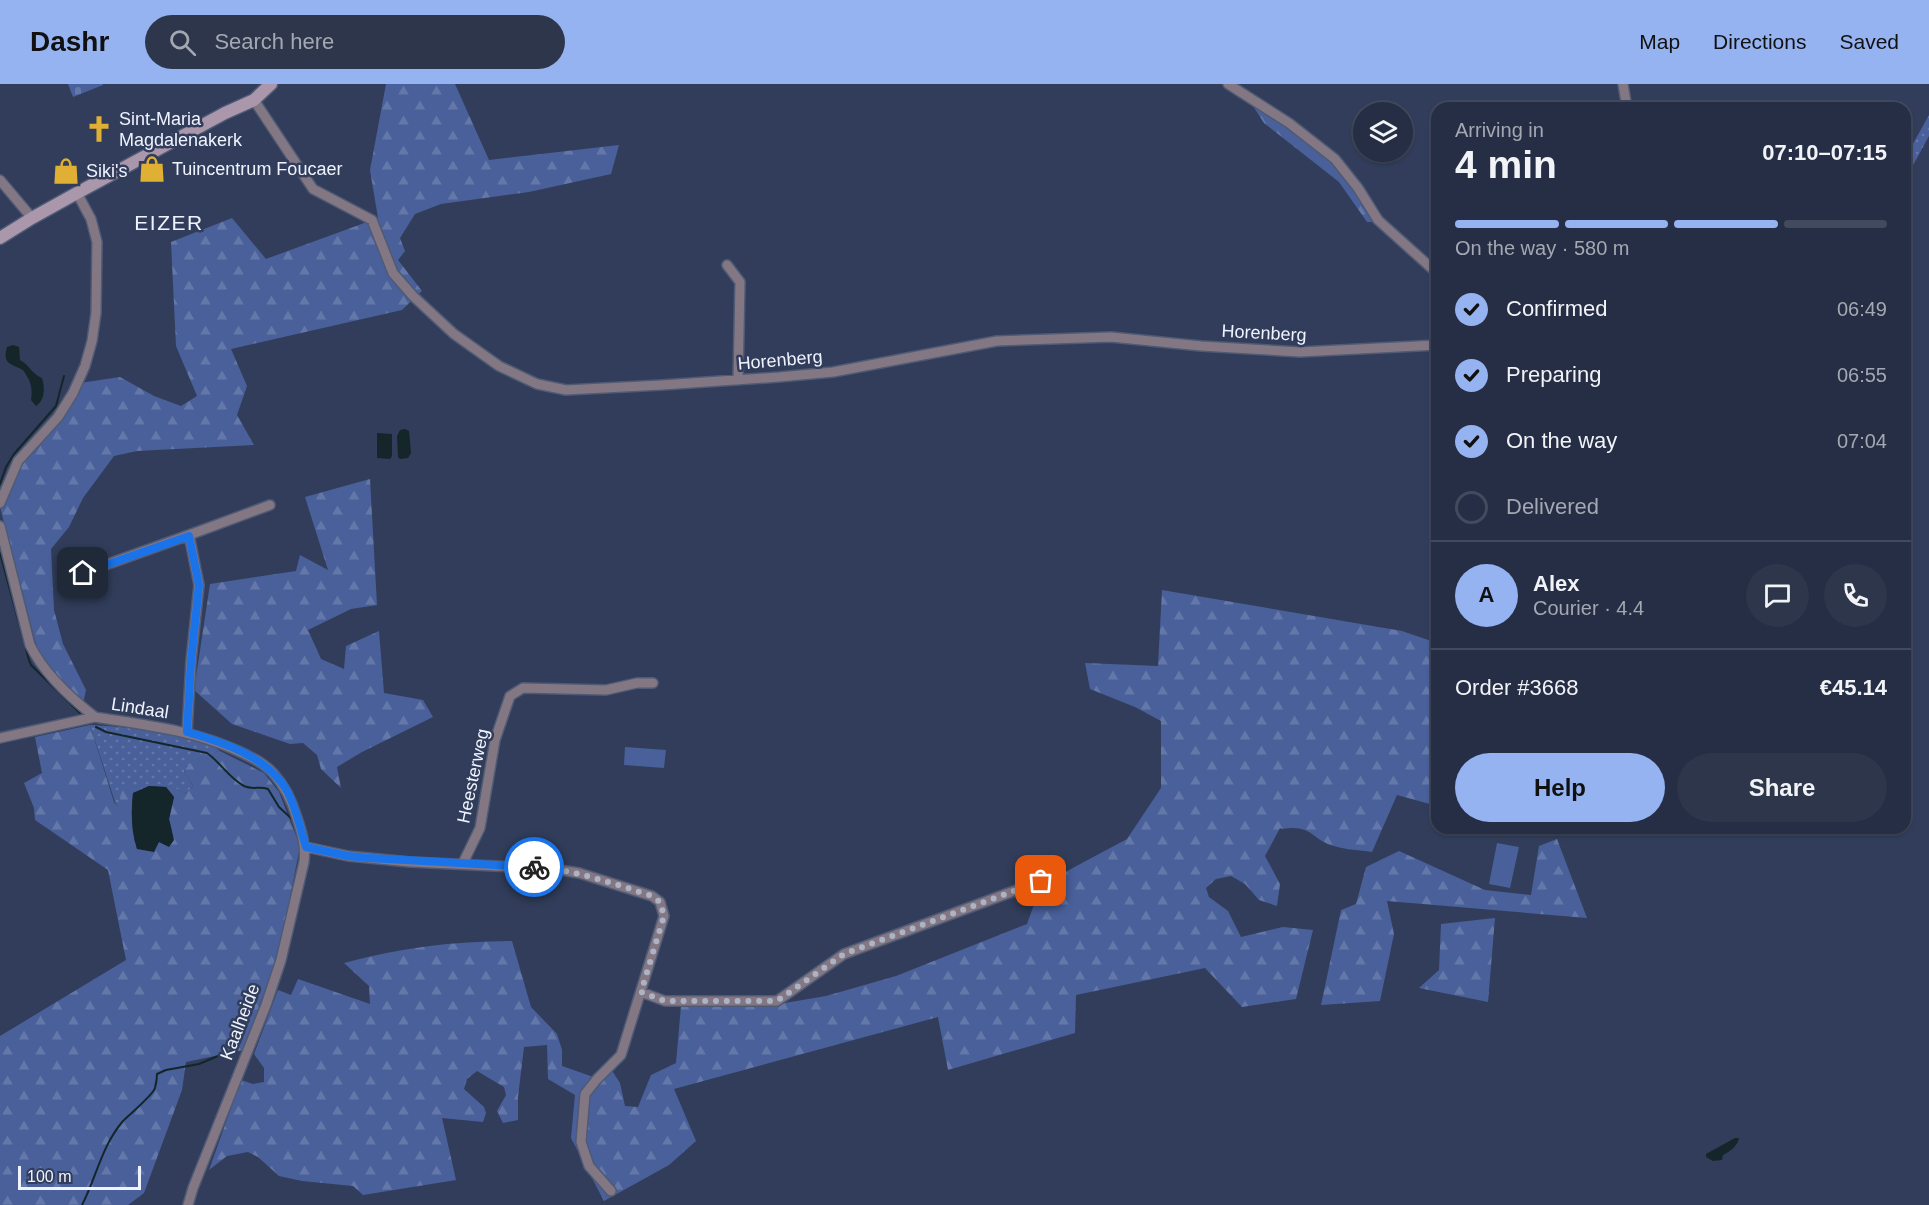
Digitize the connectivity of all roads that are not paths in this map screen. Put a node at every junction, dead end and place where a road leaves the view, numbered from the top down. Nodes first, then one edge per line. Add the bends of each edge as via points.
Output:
1 (271, 84) edge
2 (1228, 84) edge
3 (1623, 84) edge
4 (254, 100) junction
5 (1626, 102) edge
6 (0, 180) edge
7 (77, 193) junction
8 (32, 218) junction
9 (0, 238) edge
10 (727, 265) dead end
11 (1431, 268) edge
12 (1431, 345) edge
13 (738, 380) junction
14 (0, 503) edge
15 (270, 505) dead end
16 (0, 526) edge
17 (189, 536) junction
18 (83, 573) dead end
19 (653, 683) dead end
20 (95, 717) junction
21 (187, 732) junction
22 (0, 738) edge
23 (306, 847) junction
24 (463, 863) junction
25 (1041, 881) dead end
26 (641, 992) junction
27 (611, 1191) dead end
28 (188, 1205) edge

1 - 4 street
2 - 11 street via 1289,123 1335,159 1378,220
3 - 5 street
4 - 7 street
4 - 13 street, Horenberg via 313,189 372,220 393,273 413,296 454,334 499,366 537,384 566,390
6 - 8 street
7 - 8 street
7 - 14 street via 91,219 97,242 96,313 87,358 58,417 18,461
8 - 9 street
10 - 13 street via 740,282
12 - 13 street, Horenberg via 1300,352 1111,337 996,340 833,372
15 - 17 street
16 - 20 street, Lindaal via 30,645 36,657
17 - 18 street
17 - 21 street via 199,585
19 - 24 street, Heesterweg via 606,690 523,687 510,696 495,740 480,828
20 - 21 street, Lindaal
20 - 22 street
21 - 23 street, Lindaal via 234,749 272,772 286,789
23 - 24 street via 348,856
23 - 28 street, Kaalheide via 281,960
24 - 26 street via 568,871 657,899 664,916
25 - 26 street via 844,954 777,1001 665,1001
26 - 27 street via 621,1055 585,1094 581,1142 589,1166

